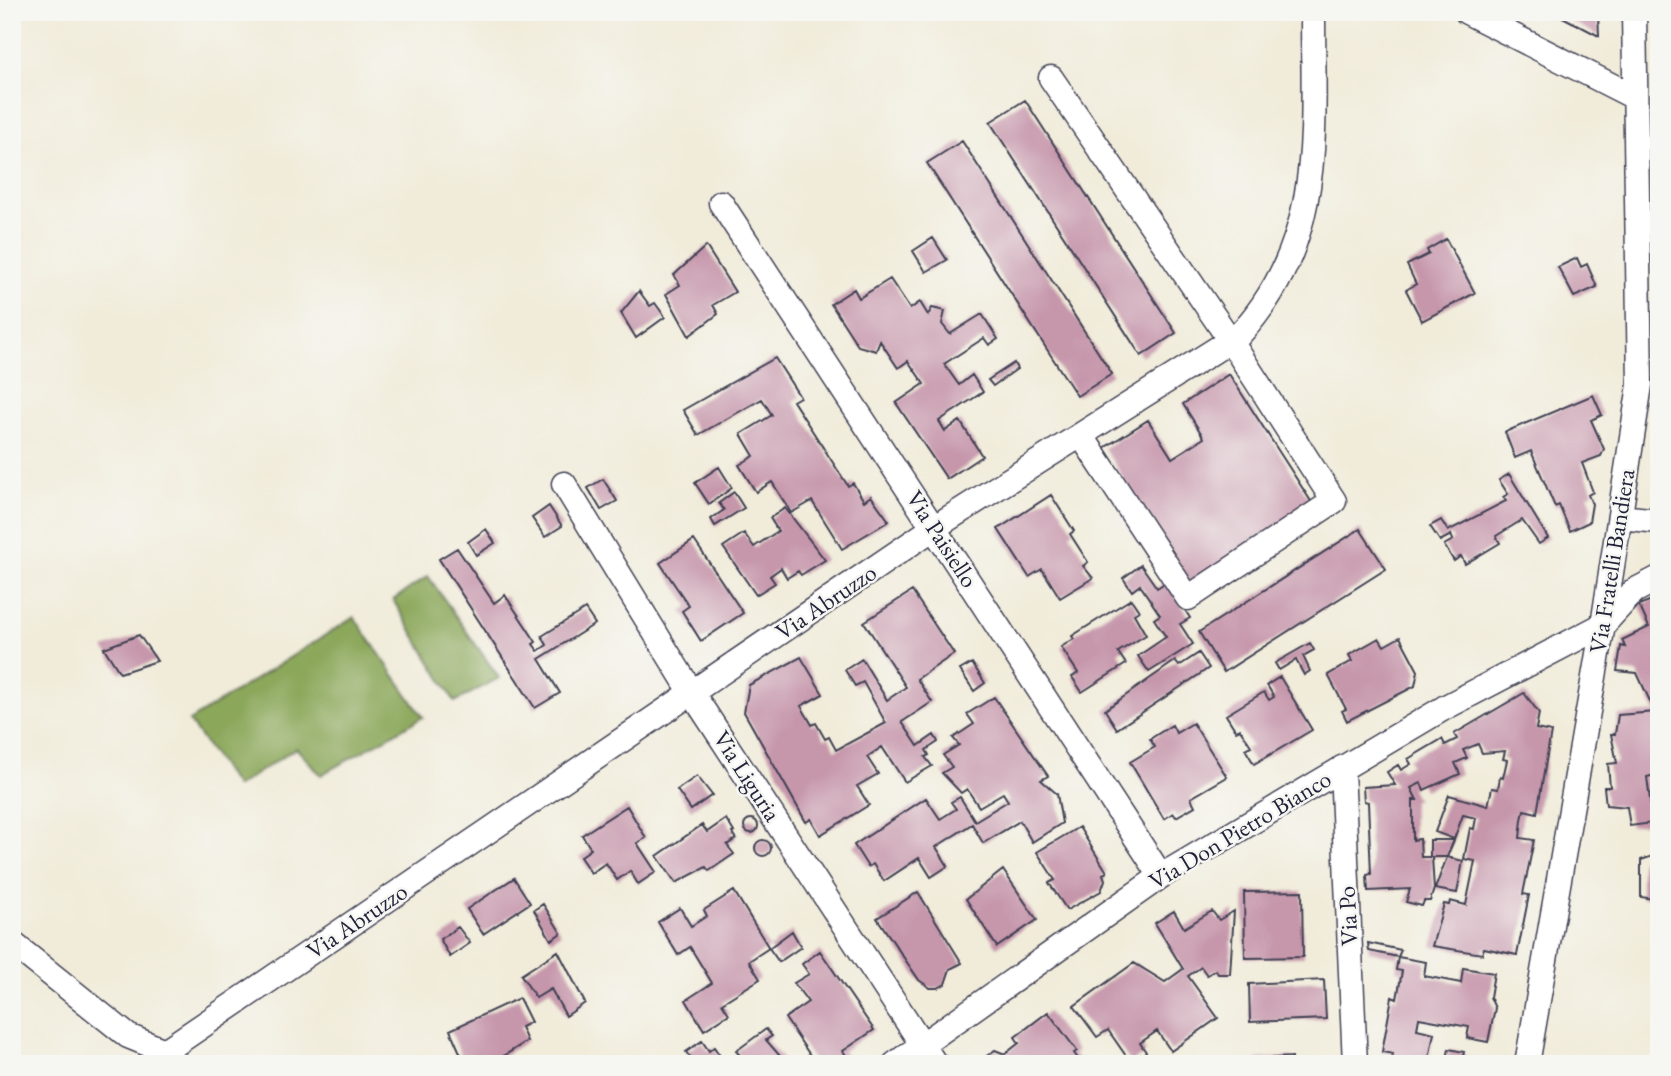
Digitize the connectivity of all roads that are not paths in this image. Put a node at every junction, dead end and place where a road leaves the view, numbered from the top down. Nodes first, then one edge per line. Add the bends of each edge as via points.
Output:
1 (1313, 12) edge
2 (1467, 12) edge
3 (1634, 12) edge
4 (1051, 78) dead end
5 (1634, 97) junction
6 (721, 203) dead end
7 (1230, 340) junction
8 (1081, 435) junction
9 (564, 484) dead end
10 (1620, 517) junction
11 (1659, 520) edge
12 (935, 527) junction
13 (1659, 578) edge
14 (1603, 625) junction
15 (692, 692) junction
16 (1342, 768) junction
17 (1161, 876) junction
18 (12, 943) edge
19 (929, 1054) edge
20 (171, 1057) edge
21 (895, 1064) edge
22 (1355, 1064) edge
23 (1527, 1064) edge

1 - 7 street, Via Abruzzo via 1311,181 1286,270 1256,317
2 - 5 street
3 - 5 street, Via Fratelli Bandiera
4 - 7 street
5 - 10 street, Via Fratelli Bandiera via 1640,385
6 - 12 street, Via Paisiello
7 - 8 street, Via Abruzzo
7 - 8 street via 1334,501 1188,598
8 - 12 street, Via Abruzzo
9 - 15 street, Via Liguria
10 - 11 street
10 - 14 street, Via Fratelli Bandiera
12 - 15 street, Via Abruzzo
12 - 17 street, Via Paisiello
13 - 14 street via 1634,592
14 - 16 street, Via Don Pietro Bianco via 1444,708
14 - 23 street, Via Fratelli Bandiera
15 - 19 street, Via Liguria
15 - 20 street, Via Abruzzo
16 - 17 street, Via Don Pietro Bianco
16 - 22 street, Via Po
17 - 19 street, Via Don Pietro Bianco
18 - 20 street via 128,1036
19 - 21 street, Via Don Pietro Bianco

